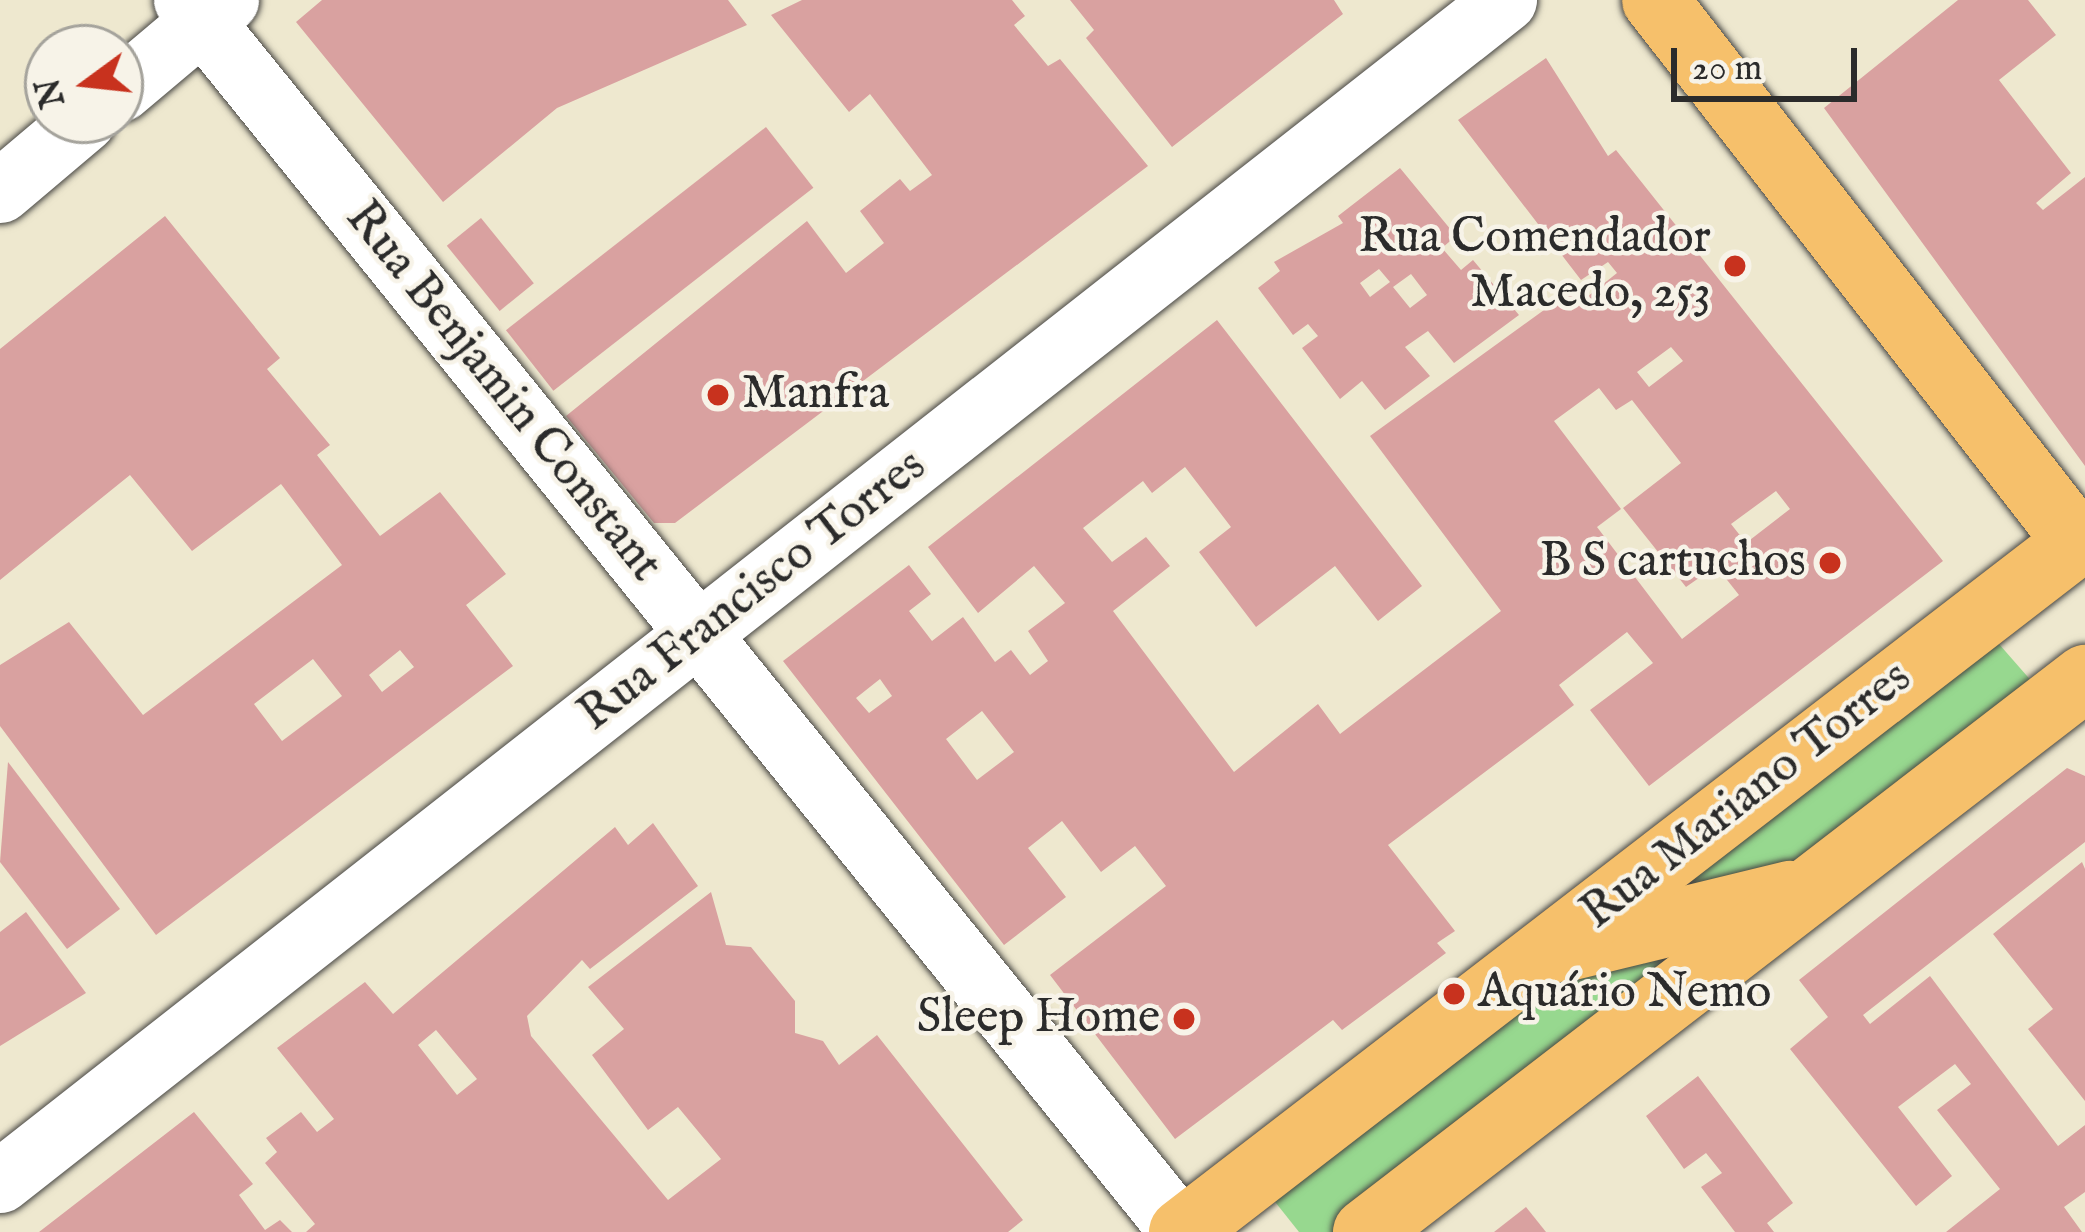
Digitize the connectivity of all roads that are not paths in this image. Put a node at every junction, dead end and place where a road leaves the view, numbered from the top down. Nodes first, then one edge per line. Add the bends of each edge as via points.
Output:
1 (1505, 0) edge
2 (1654, 0) edge
3 (204, 7) edge
4 (144, 66) edge
5 (55, 144) edge
6 (0, 190) edge
7 (2082, 544) edge
8 (698, 634) junction
9 (2085, 678) edge
10 (1811, 889) junction
11 (1541, 955) junction
12 (0, 1181) edge
13 (1182, 1232) edge
14 (1366, 1232) edge

1 - 8 street, Rua Francisco Torres
2 - 7 main road
3 - 4 street
3 - 8 street, Rua Benjamin Constant
5 - 6 street
7 - 11 main road, Rua Mariano Torres
8 - 12 street, Rua Francisco Torres
8 - 13 street, Rua Benjamin Constant
9 - 10 main road
10 - 11 main road
10 - 14 main road
11 - 13 main road, Rua Mariano Torres

